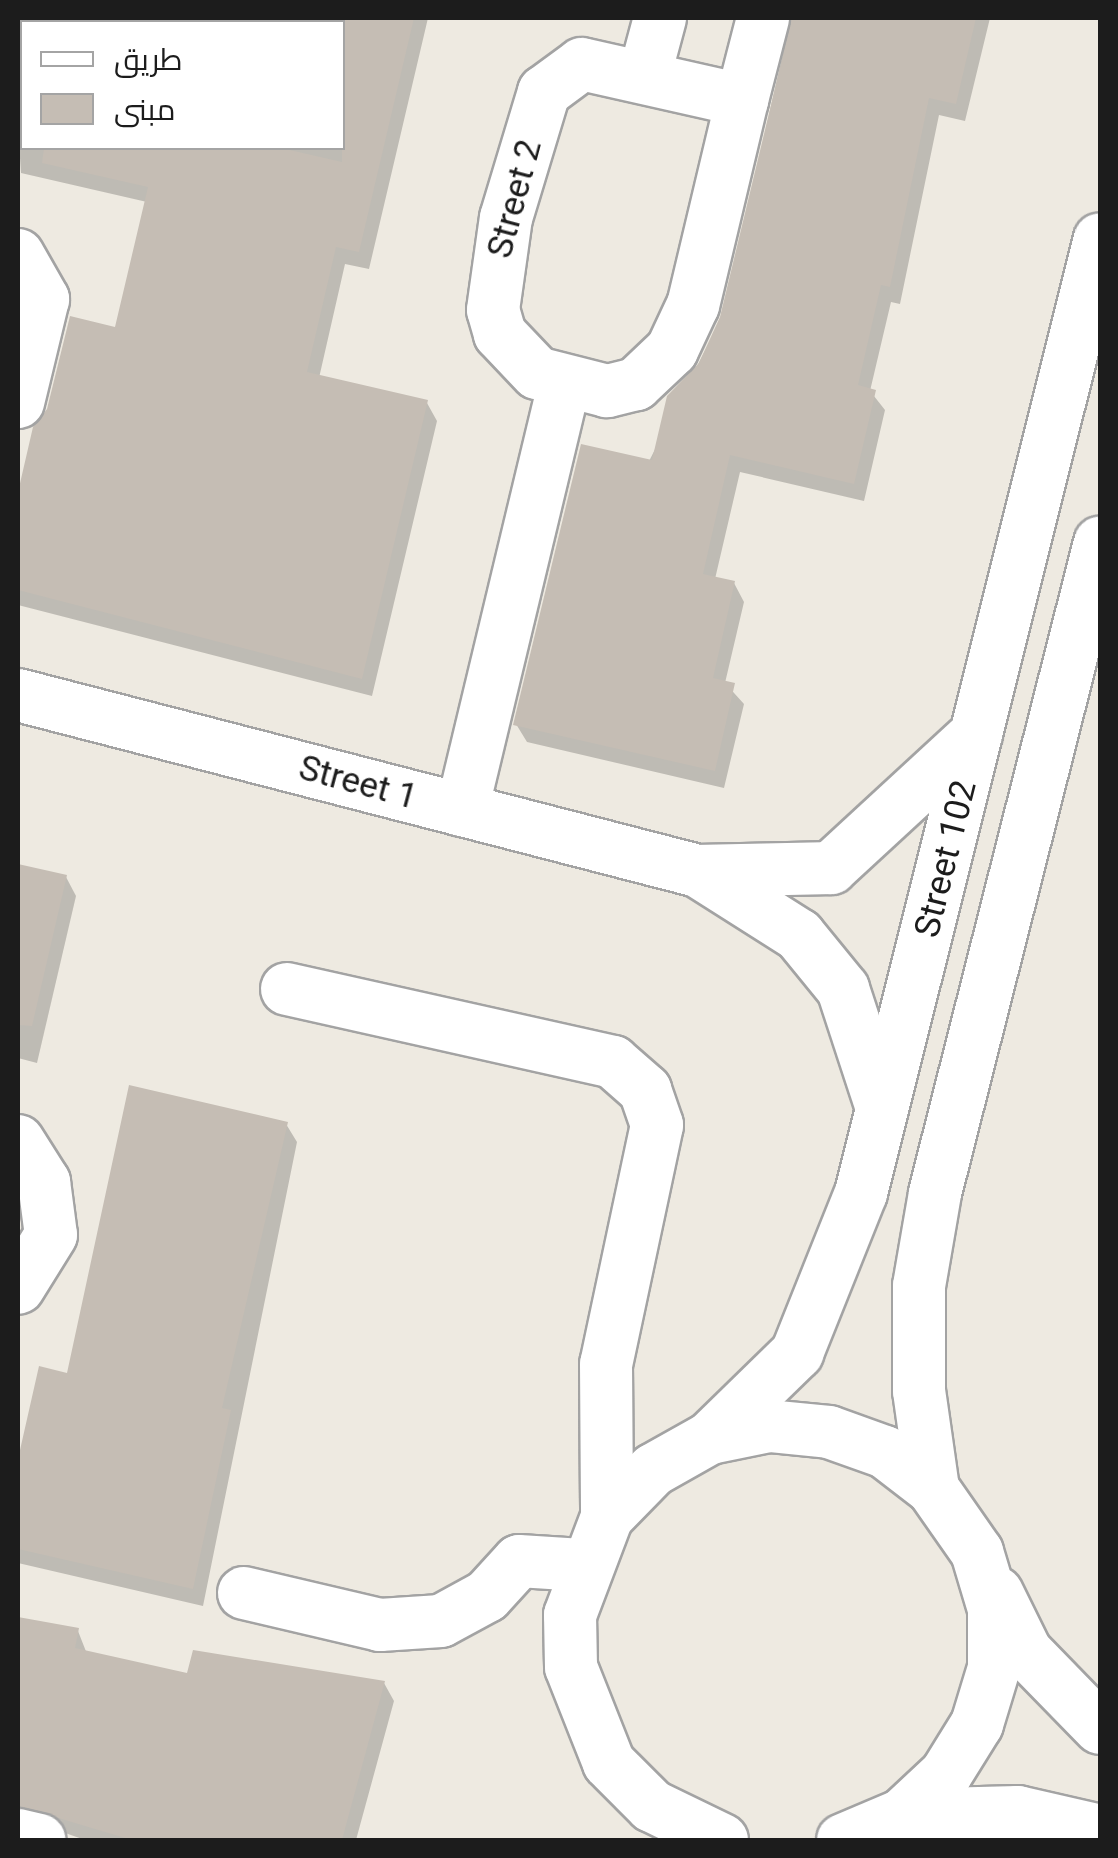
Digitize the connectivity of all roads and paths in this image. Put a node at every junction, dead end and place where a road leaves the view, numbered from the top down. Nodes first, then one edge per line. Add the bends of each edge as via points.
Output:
1 (660, 18) edge
2 (763, 18) edge
3 (645, 74) junction
4 (742, 100) junction
5 (1100, 238) edge
6 (18, 255) edge
7 (564, 385) junction
8 (18, 402) edge
9 (1100, 543) edge
10 (18, 695) edge
11 (978, 732) junction
12 (462, 810) junction
13 (698, 871) junction
14 (286, 989) dead end
15 (882, 1108) junction
16 (18, 1140) edge
17 (20, 1296) edge
18 (710, 1438) junction
19 (933, 1488) junction
20 (608, 1517) junction
21 (977, 1552) junction
22 (582, 1564) junction
23 (244, 1594) dead end
24 (1100, 1728) edge
25 (610, 1763) junction
26 (875, 1830) edge
27 (1100, 1831) edge
28 (18, 1835) edge
29 (38, 1840) edge
30 (632, 1840) edge
31 (722, 1840) edge

1 - 3 street
2 - 4 street, Street 2
3 - 4 street, Street 2
3 - 7 street, Street 2 via 582,64 561,73 544,92 506,218 493,284 500,334 537,373
4 - 7 street, Street 2 via 694,305 672,350 636,384 608,391
5 - 11 street, Street 102
6 - 8 street via 43,299
7 - 12 street
9 - 19 street, Street 102 via 935,1193 919,1286 919,1391
10 - 12 street, Street 1
11 - 13 street, Street 1 via 830,868
11 - 15 street, Street 102
12 - 13 street, Street 1
13 - 15 street, Street 1 via 799,935 842,989
14 - 20 street via 613,1062 646,1090 658,1124 606,1364
15 - 18 street, Street 102 via 860,1193 796,1352
16 - 17 street via 50,1208 51,1235
18 - 19 street via 768,1426 829,1432 885,1452
18 - 20 street via 653,1470
19 - 21 street
20 - 22 street
21 - 24 street via 1026,1652
21 - 26 street via 994,1609 994,1668 977,1724 946,1774
22 - 23 street via 519,1561 487,1596 441,1621 380,1625
22 - 25 street via 571,1667
25 - 30 street
25 - 31 street via 652,1806
26 - 27 street via 1018,1812
28 - 29 street

